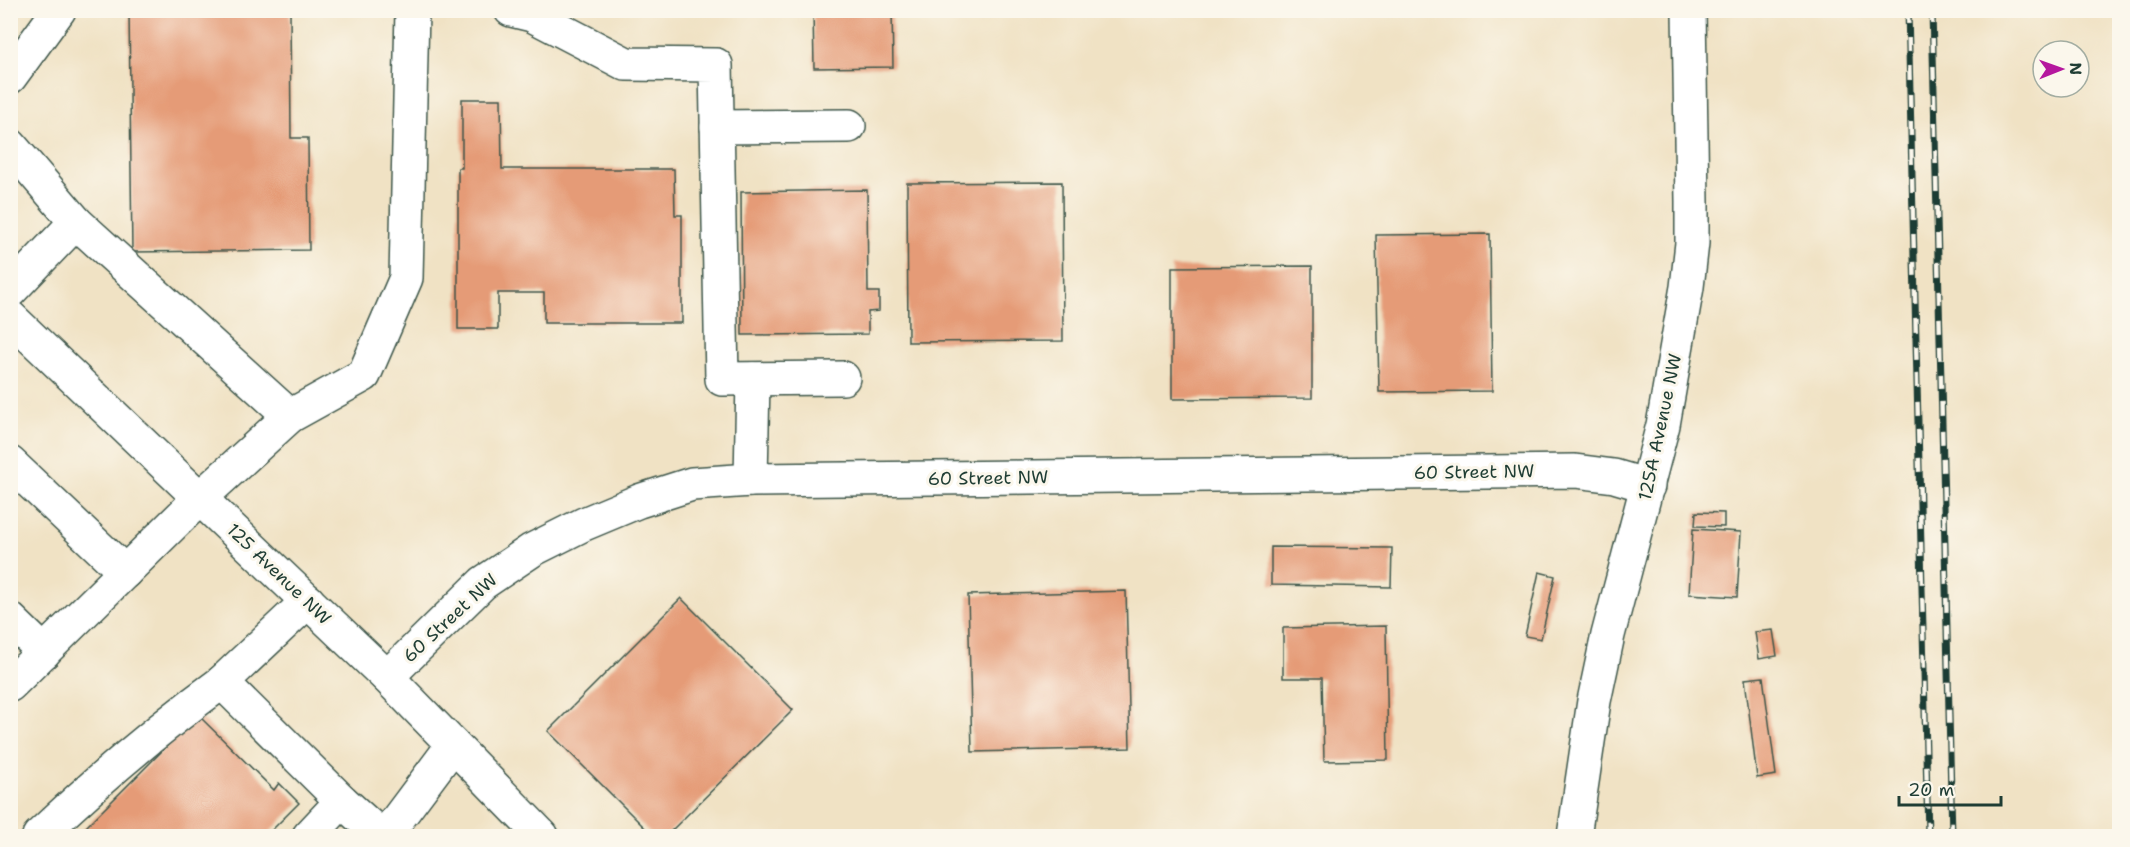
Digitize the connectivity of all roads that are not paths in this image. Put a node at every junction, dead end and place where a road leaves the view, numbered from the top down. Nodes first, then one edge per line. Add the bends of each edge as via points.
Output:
1 (59, 10) edge
2 (412, 10) edge
3 (511, 10) edge
4 (1689, 10) edge
5 (10, 77) edge
6 (849, 126) dead end
7 (717, 127) junction
8 (10, 145) edge
9 (76, 222) junction
10 (10, 291) edge
11 (10, 317) edge
12 (843, 378) dead end
13 (753, 379) junction
14 (290, 416) junction
15 (10, 464) edge
16 (751, 480) junction
17 (1648, 486) junction
18 (200, 498) junction
19 (125, 572) junction
20 (308, 602) junction
21 (10, 619) edge
22 (44, 652) junction
23 (387, 677) junction
24 (222, 682) junction
25 (10, 686) edge
26 (453, 745) junction
27 (342, 801) junction
28 (39, 837) edge
29 (309, 837) edge
30 (383, 837) edge
31 (542, 837) edge
32 (1574, 837) edge

1 - 5 street
2 - 14 street via 406,278 364,375
3 - 7 street via 532,15 626,64 716,65
4 - 17 street, 125A Avenue NW via 1692,243 1676,359
6 - 7 street
7 - 13 street via 722,379
8 - 9 street
9 - 10 street
9 - 14 street
11 - 18 street, 125 Avenue NW
12 - 13 street
13 - 16 street
14 - 18 street
15 - 19 street
16 - 17 street, 60 Street NW via 1575,471
16 - 23 street, 60 Street NW via 692,484 639,501 532,550 483,583
17 - 32 street, 125A Avenue NW via 1596,690
18 - 19 street
18 - 20 street, 125 Avenue NW
19 - 22 street
20 - 23 street, 125 Avenue NW
20 - 24 street
21 - 22 street
22 - 25 street
23 - 26 street, 125 Avenue NW
24 - 27 street
24 - 28 street via 103,775
26 - 30 street
26 - 31 street, 125 Avenue NW
27 - 29 street
27 - 30 street

